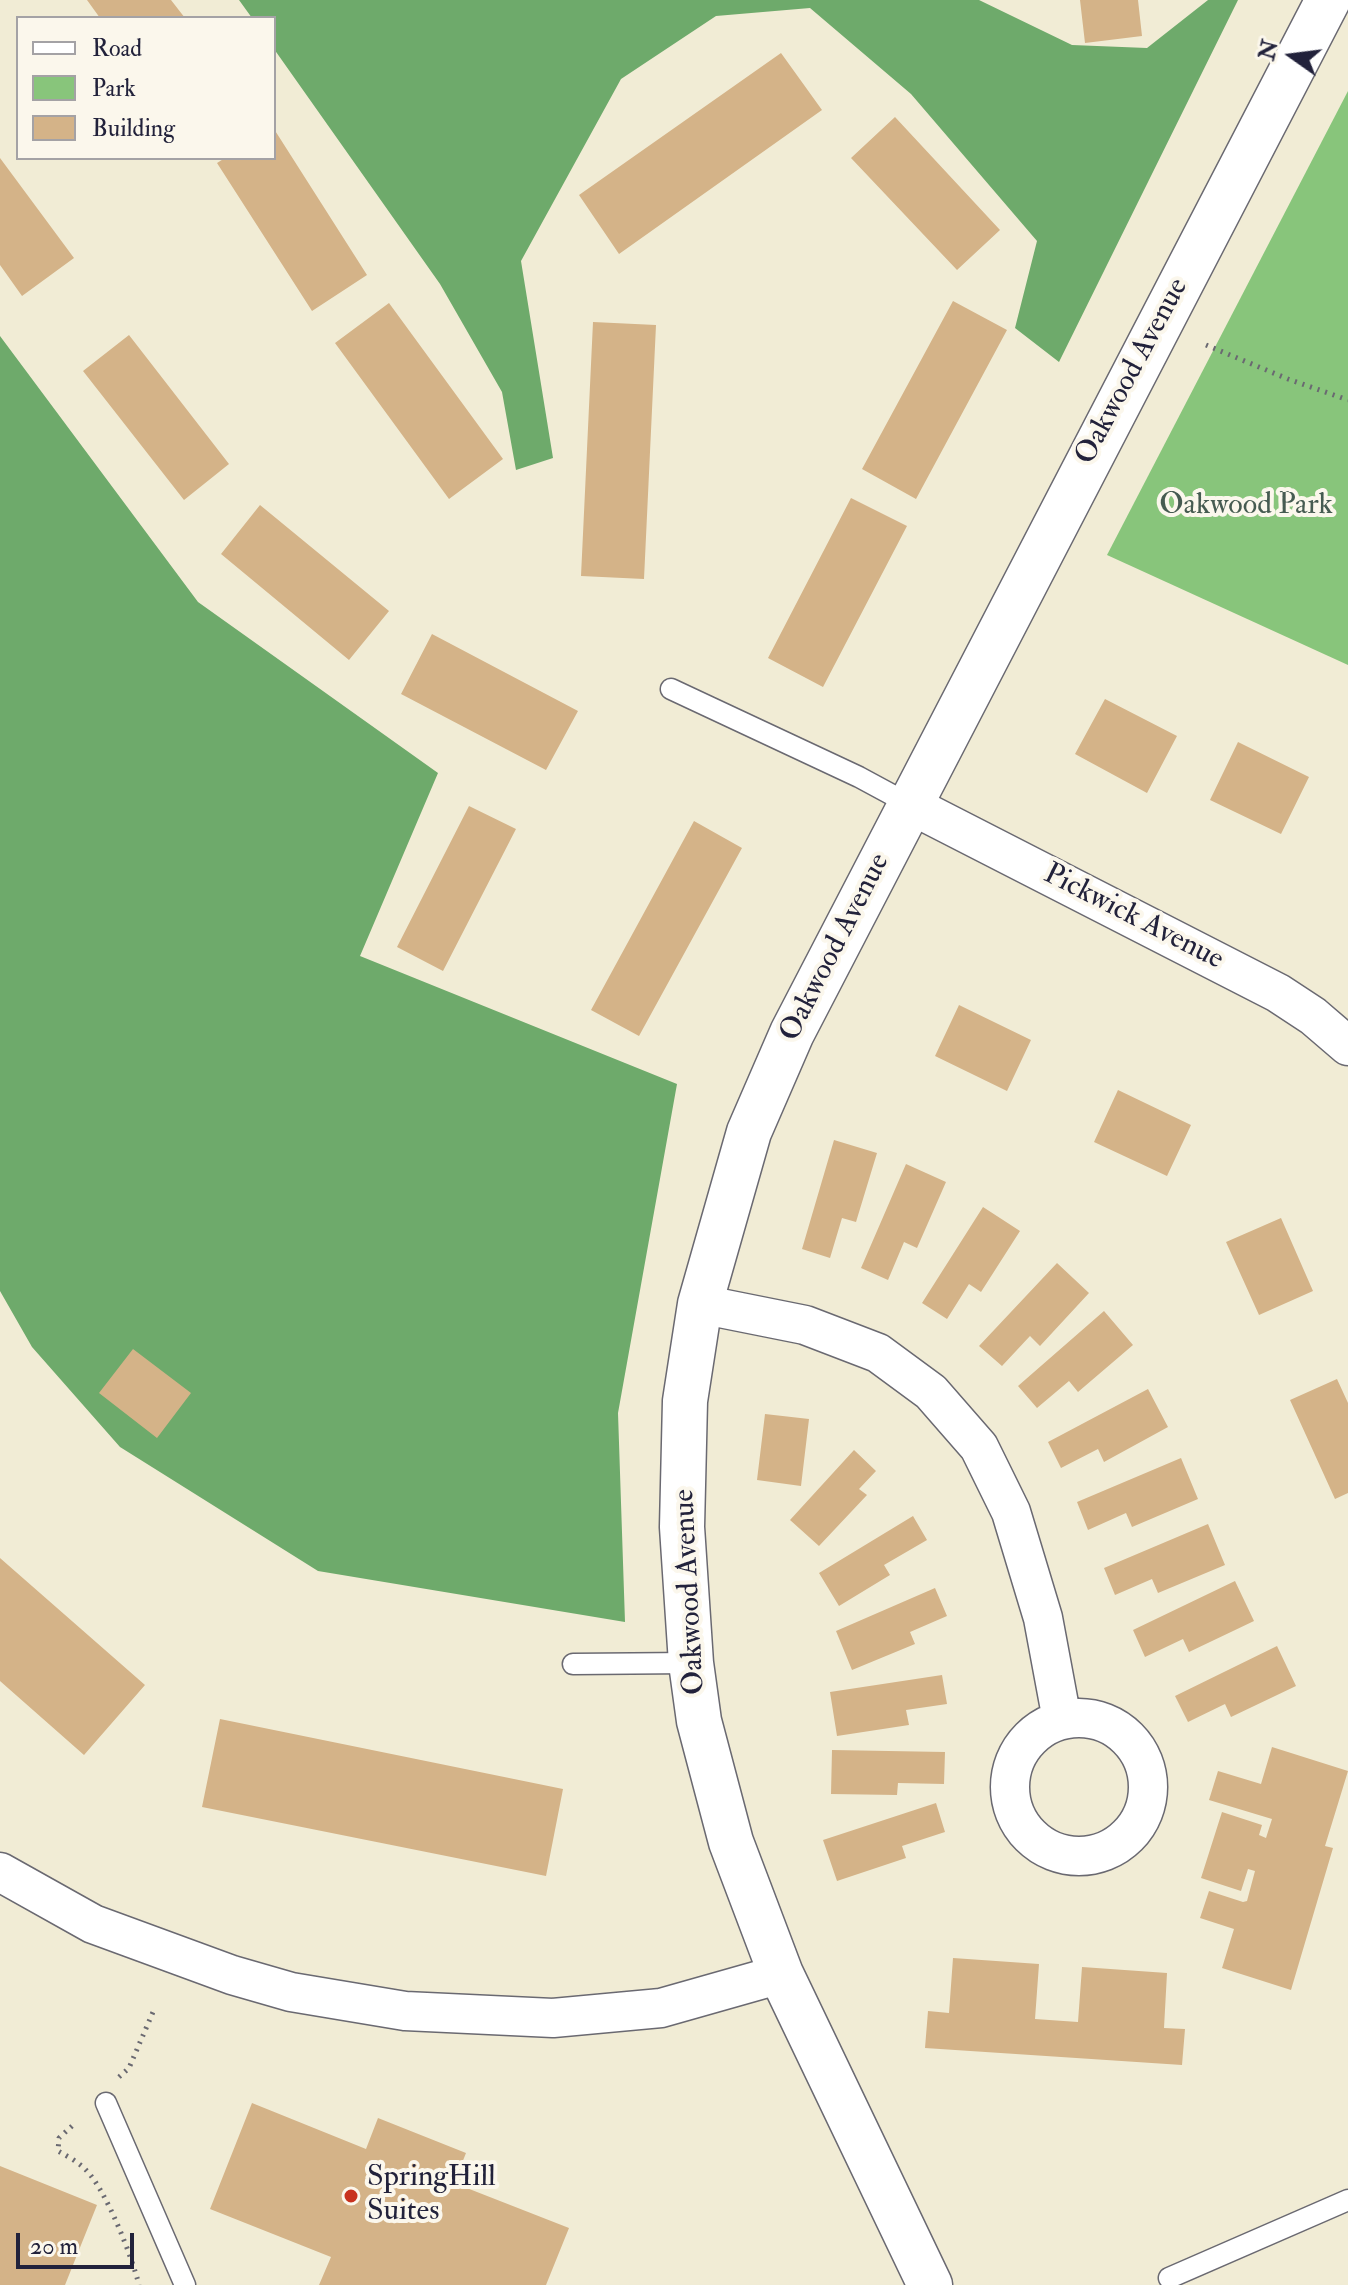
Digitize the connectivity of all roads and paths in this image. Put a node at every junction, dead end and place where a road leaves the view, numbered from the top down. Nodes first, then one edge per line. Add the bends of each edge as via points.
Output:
1 (1328, 0) edge
2 (1206, 345) dead end
3 (1348, 400) edge
4 (671, 689) dead end
5 (909, 804) junction
6 (1348, 1046) edge
7 (700, 1304) junction
8 (691, 1663) junction
9 (573, 1664) dead end
10 (1062, 1720) dead end
11 (0, 1872) edge
12 (781, 1974) junction
13 (153, 2012) dead end
14 (118, 2078) dead end
15 (106, 2103) dead end
16 (72, 2126) dead end
17 (1348, 2200) edge
18 (1169, 2278) dead end
19 (139, 2285) edge
20 (185, 2285) edge
21 (930, 2285) edge

1 - 5 street, Oakwood Avenue
2 - 3 path
4 - 5 lane
5 - 6 street, Pickwick Avenue via 1278,993
5 - 7 street, Oakwood Avenue via 792,1033 749,1132
7 - 8 street, Oakwood Avenue via 685,1401 682,1527
7 - 10 street via 805,1325 878,1353 931,1392 979,1447 1011,1512 1030,1573
8 - 9 lane
8 - 12 street, Oakwood Avenue via 699,1721 731,1842
11 - 12 street via 93,1924 232,1975 291,1992 405,2011 553,2018 661,2008
12 - 21 street, Oakwood Avenue
13 - 14 path via 129,2068
15 - 20 lane
16 - 19 path via 59,2138 58,2151 85,2168 99,2187
17 - 18 lane

